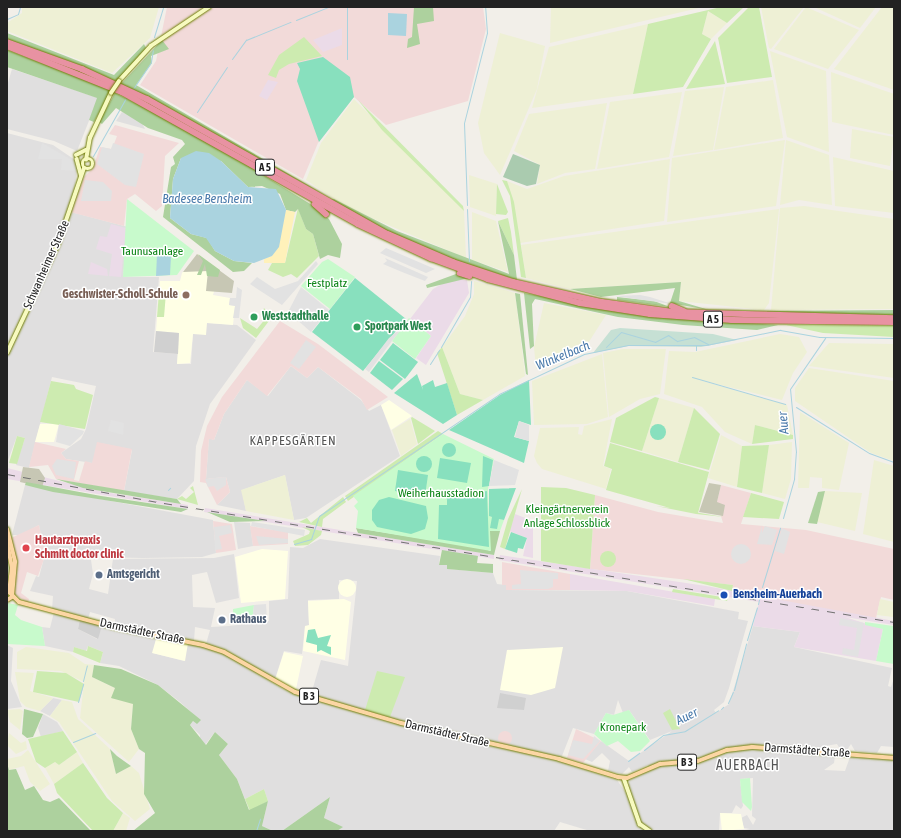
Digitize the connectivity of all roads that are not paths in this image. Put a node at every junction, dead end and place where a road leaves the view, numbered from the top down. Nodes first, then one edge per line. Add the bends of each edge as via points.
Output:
1 (209, 7) edge
2 (7, 42) edge
3 (7, 46) edge
4 (91, 136) junction
5 (86, 149) junction
6 (87, 160) junction
7 (86, 168) junction
8 (81, 177) junction
9 (310, 199) junction
10 (326, 214) dead end
11 (460, 273) dead end
12 (488, 279) junction
13 (606, 298) dead end
14 (589, 300) junction
15 (672, 306) dead end
16 (689, 313) junction
17 (894, 318) edge
18 (894, 322) edge
19 (7, 353) edge
20 (7, 529) edge
21 (7, 542) edge
22 (9, 589) junction
23 (12, 597) junction
24 (7, 598) edge
25 (894, 758) edge
26 (624, 778) junction
27 (650, 831) edge

1 - 4 main road, bridge via 151,46 119,81
2 - 14 highway, A 5 via 82,69 140,96 394,237 473,269
3 - 9 highway, A 5 via 80,72 145,103
4 - 5 main road
4 - 6 main road
5 - 6 main road
5 - 8 main road via 77,157
6 - 7 main road
6 - 7 main road via 92,165
7 - 8 main road, Schwanheimer Straße
8 - 19 main road, Schwanheimer Straße via 58,244
9 - 10 highway
9 - 12 highway, A 5 via 386,238
11 - 12 highway
12 - 18 highway, A 5 via 580,303 673,316
13 - 14 highway
14 - 16 highway, A 5
15 - 16 highway
16 - 17 highway, A 5
20 - 23 main road via 15,562
21 - 22 main road via 12,568
22 - 23 main road
22 - 24 main road
23 - 24 main road
23 - 26 main road, Darmstädter Straße / B 3 via 19,602 112,627 204,645 224,652 284,688 337,705
25 - 26 main road, Darmstädter Straße / B 3 via 745,747 701,761 660,764
26 - 27 main road via 640,824

